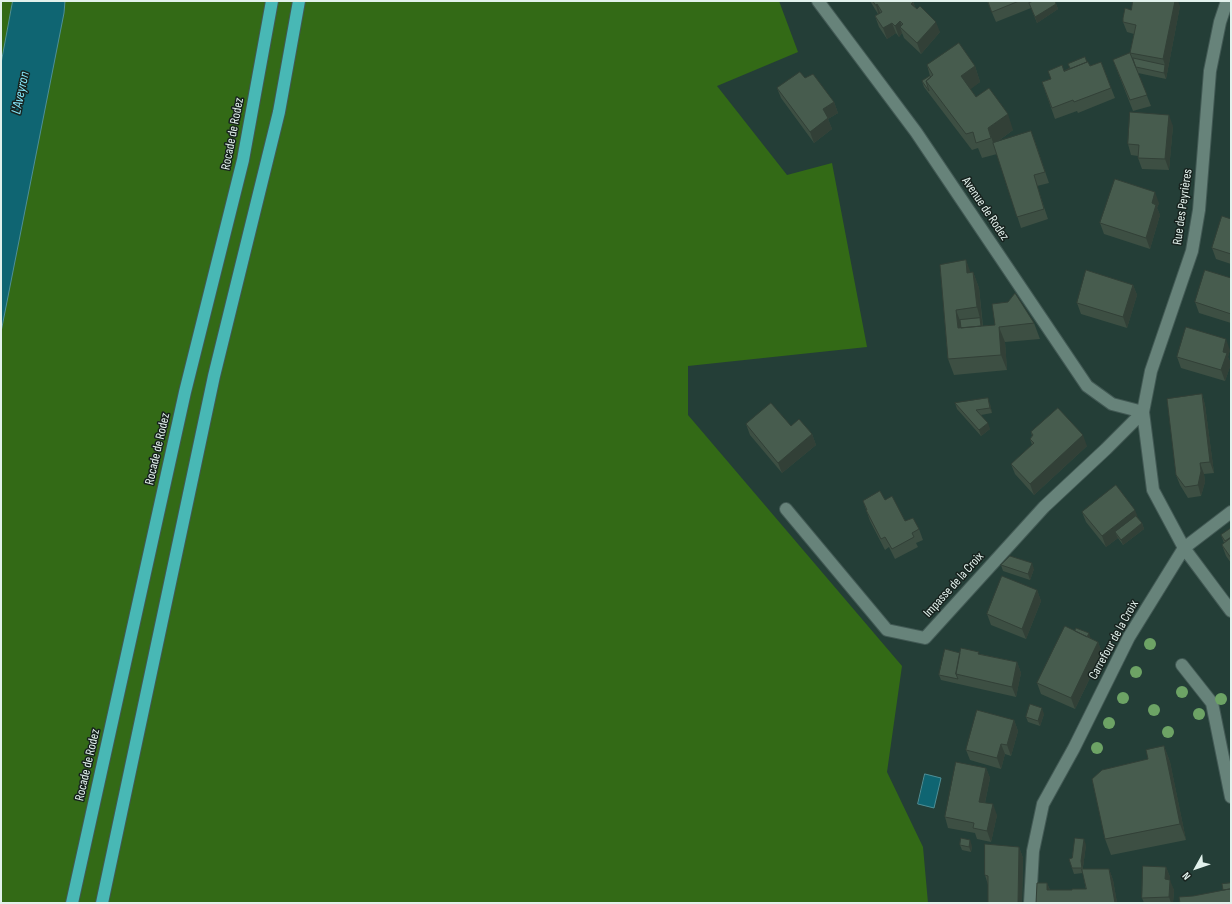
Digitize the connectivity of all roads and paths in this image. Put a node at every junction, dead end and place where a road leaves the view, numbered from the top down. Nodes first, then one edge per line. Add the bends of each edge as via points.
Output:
1 (272, 1) edge
2 (298, 1) edge
3 (818, 1) edge
4 (1227, 1) edge
5 (1143, 412) junction
6 (786, 509) dead end
7 (1231, 512) edge
8 (1184, 548) junction
9 (1231, 611) edge
10 (1182, 665) dead end
11 (1231, 797) edge
12 (72, 903) edge
13 (102, 903) edge
14 (1030, 903) edge

1 - 12 highway, Rocade de Rodez via 243,160 183,399
2 - 13 highway via 279,112 214,376
3 - 5 street, Avenue de Rodez via 916,132 1087,386 1112,404
4 - 5 street, Rue des Peyrières via 1210,71 1199,210 1192,251 1151,371
5 - 6 street, Impasse de la Croix via 1044,507 924,638 887,630
5 - 8 street via 1153,490
7 - 8 street
8 - 9 street
8 - 14 street, Carrefour de la Croix via 1129,637 1043,804 1033,851
10 - 11 street via 1212,703

